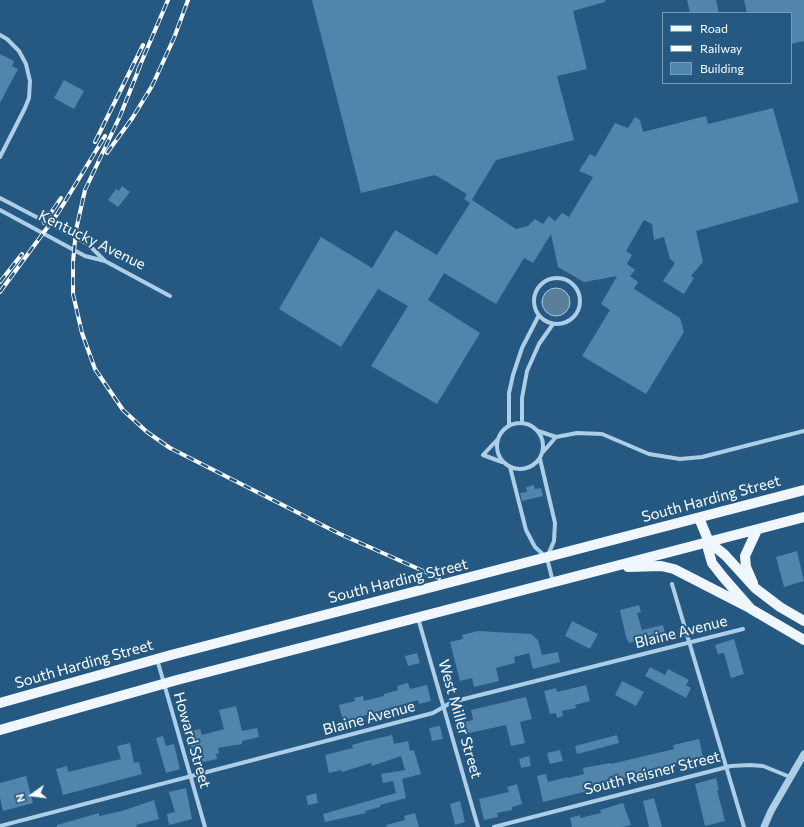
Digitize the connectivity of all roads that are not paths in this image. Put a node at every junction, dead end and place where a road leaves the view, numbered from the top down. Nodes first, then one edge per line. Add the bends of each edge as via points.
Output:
1 (0, 35) edge
2 (0, 157) edge
3 (0, 198) edge
4 (0, 210) edge
5 (105, 261) junction
6 (170, 296) dead end
7 (539, 315) junction
8 (553, 324) junction
9 (522, 422) junction
10 (509, 425) junction
11 (538, 431) junction
12 (804, 431) edge
13 (556, 437) junction
14 (497, 440) junction
15 (543, 452) junction
16 (540, 459) junction
17 (503, 462) junction
18 (510, 467) junction
19 (804, 490) edge
20 (804, 517) edge
21 (699, 518) junction
22 (757, 530) junction
23 (709, 542) junction
24 (547, 558) junction
25 (612, 567) junction
26 (554, 583) junction
27 (672, 584) dead end
28 (755, 588) junction
29 (751, 609) junction
30 (418, 618) junction
31 (804, 621) edge
32 (743, 628) dead end
33 (804, 640) edge
34 (689, 642) junction
35 (157, 659) junction
36 (164, 684) junction
37 (0, 703) edge
38 (444, 707) junction
39 (0, 730) edge
40 (804, 754) edge
41 (727, 767) junction
42 (190, 776) junction
43 (790, 777) junction
44 (0, 826) edge
45 (205, 827) edge
46 (478, 827) edge
47 (494, 827) edge
48 (744, 827) edge
49 (764, 827) edge

1 - 2 street via 21,55 28,70 30,83 25,108
3 - 5 street via 88,244
4 - 5 street, Kentucky Avenue via 85,256
5 - 6 street, Kentucky Avenue
7 - 8 street
7 - 8 street via 534,299 540,286 553,278 569,282 578,292 579,306 570,319
7 - 10 street via 522,348 513,375 509,393
8 - 9 street via 539,344 527,371 522,398
9 - 10 street
9 - 11 street
10 - 14 street
11 - 13 street
11 - 15 street via 543,441
12 - 13 street via 702,457 680,459 649,454 602,434 577,433
13 - 15 street
14 - 17 street via 497,452
14 - 17 street via 484,455
15 - 16 street
16 - 18 street via 525,469
16 - 24 street via 555,523 554,541
17 - 18 street
18 - 24 street via 531,541
19 - 21 main road, South Harding Street
20 - 22 main road
21 - 23 main road
21 - 24 main road, South Harding Street
22 - 23 main road
22 - 28 main road via 745,556
23 - 25 main road
23 - 28 main road via 725,555
23 - 29 main road via 712,563
24 - 26 street
24 - 35 main road, South Harding Street
25 - 26 main road
25 - 29 main road via 667,567
26 - 30 main road
27 - 34 street
28 - 31 main road
29 - 33 main road
30 - 36 main road
30 - 38 street, West Miller Street
32 - 34 street, Blaine Avenue
34 - 38 street, Blaine Avenue via 452,702
34 - 41 street
35 - 36 street, Howard Street
35 - 37 main road, South Harding Street
36 - 39 main road
36 - 42 street, Howard Street
38 - 42 street, Blaine Avenue via 426,715
38 - 46 street, West Miller Street
40 - 43 street
41 - 43 street, South Reisner Street via 758,765
41 - 47 street, South Reisner Street
41 - 48 street
42 - 44 street, Blaine Avenue
42 - 45 street, Howard Street
43 - 49 street

